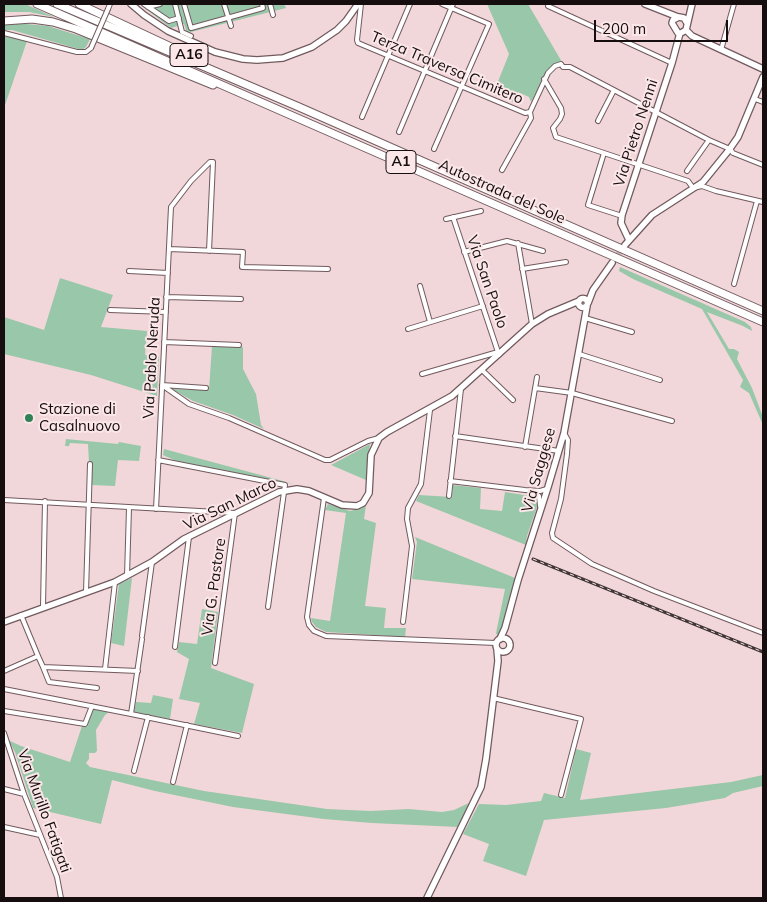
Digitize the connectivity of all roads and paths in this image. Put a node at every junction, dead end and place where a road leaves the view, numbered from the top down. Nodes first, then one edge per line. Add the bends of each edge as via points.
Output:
1 (37, 4) edge
2 (57, 4) edge
3 (79, 4) edge
4 (110, 4) edge
5 (131, 4) edge
6 (160, 4) edge
7 (175, 4) edge
8 (186, 4) edge
9 (224, 4) edge
10 (262, 4) edge
11 (270, 4) edge
12 (360, 4) edge
13 (410, 4) edge
14 (442, 4) edge
15 (549, 4) edge
16 (645, 4) edge
17 (734, 4) edge
18 (146, 5) edge
19 (452, 6) edge
20 (657, 6) edge
21 (690, 7) edge
22 (273, 15) dead end
23 (179, 18) junction
24 (228, 18) junction
25 (677, 19) junction
26 (4, 21) edge
27 (231, 26) dead end
28 (684, 28) junction
29 (4, 33) edge
30 (191, 36) dead end
31 (721, 50) junction
32 (388, 55) junction
33 (672, 63) junction
34 (763, 69) edge
35 (425, 70) junction
36 (763, 77) edge
37 (544, 79) junction
38 (461, 86) junction
39 (614, 90) junction
40 (256, 99) junction
41 (755, 99) junction
42 (763, 102) edge
43 (299, 107) junction
44 (530, 112) junction
45 (656, 112) junction
46 (362, 117) dead end
47 (598, 121) dead end
48 (399, 132) dead end
49 (709, 140) junction
50 (434, 149) dead end
51 (730, 149) junction
52 (604, 152) junction
53 (639, 164) junction
54 (763, 165) edge
55 (502, 170) dead end
56 (687, 170) dead end
57 (692, 187) junction
58 (757, 201) junction
59 (763, 202) edge
60 (481, 211) dead end
61 (622, 216) junction
62 (453, 218) junction
63 (446, 219) dead end
64 (518, 244) junction
65 (169, 249) junction
66 (209, 250) junction
67 (464, 252) junction
68 (543, 252) dead end
69 (566, 262) dead end
70 (612, 262) tunnel mouth
71 (328, 269) dead end
72 (129, 270) dead end
73 (522, 270) junction
74 (168, 273) junction
75 (734, 284) dead end
76 (420, 286) dead end
77 (166, 297) junction
78 (241, 299) dead end
79 (583, 304) junction
80 (483, 306) junction
81 (110, 310) dead end
82 (763, 311) edge
83 (166, 312) junction
84 (585, 317) junction
85 (430, 322) junction
86 (763, 322) edge
87 (532, 324) junction
88 (408, 329) dead end
89 (632, 332) dead end
90 (164, 342) junction
91 (239, 345) dead end
92 (499, 353) junction
93 (579, 354) junction
94 (482, 370) junction
95 (422, 374) dead end
96 (537, 376) dead end
97 (660, 380) dead end
98 (162, 386) junction
99 (206, 388) dead end
100 (535, 388) junction
101 (461, 389) junction
102 (572, 393) junction
103 (513, 400) dead end
104 (430, 410) junction
105 (672, 421) dead end
106 (564, 433) junction
107 (455, 436) junction
108 (379, 438) junction
109 (525, 446) junction
110 (559, 452) junction
111 (158, 460) junction
112 (90, 464) dead end
113 (450, 482) junction
114 (548, 488) junction
115 (285, 490) junction
116 (524, 490) junction
117 (449, 496) dead end
118 (324, 498) junction
119 (4, 500) edge
120 (45, 502) junction
121 (89, 506) junction
122 (129, 508) junction
123 (156, 510) junction
124 (235, 513) junction
125 (189, 537) junction
126 (530, 543) junction
127 (152, 562) junction
128 (127, 576) junction
129 (114, 582) junction
130 (86, 592) junction
131 (268, 606) dead end
132 (43, 607) junction
133 (21, 615) junction
134 (4, 622) edge
135 (402, 622) dead end
136 (505, 628) junction
137 (763, 632) edge
138 (509, 642) junction
139 (498, 644) junction
140 (175, 647) dead end
141 (504, 652) junction
142 (38, 656) junction
143 (498, 661) junction
144 (216, 663) dead end
145 (43, 666) junction
146 (105, 669) junction
147 (4, 671) edge
148 (138, 671) junction
149 (97, 688) dead end
150 (4, 689) edge
151 (493, 698) junction
152 (92, 706) junction
153 (4, 711) edge
154 (131, 714) junction
155 (148, 717) junction
156 (187, 725) junction
157 (4, 733) edge
158 (238, 736) dead end
159 (134, 771) dead end
160 (173, 782) dead end
161 (4, 789) edge
162 (24, 794) junction
163 (561, 795) dead end
164 (4, 827) edge
165 (40, 835) junction
166 (61, 898) edge
167 (427, 898) edge

1 - 40 highway, Autostrada del Sole / A1
2 - 43 highway, Autostrada del Sole / A1
3 - 43 highway, A16
4 - 29 street, bridge via 91,48 86,52
5 - 12 main road via 155,23 207,49 257,60 283,58 312,47 337,30
6 - 18 street
7 - 23 street
8 - 24 street via 191,28
9 - 24 street
10 - 24 street via 263,8
11 - 22 street
12 - 32 street, Terza Traversa Cimitero via 358,43
13 - 32 street
14 - 19 street
15 - 33 street
16 - 20 main road
17 - 31 street
18 - 23 street via 169,21
19 - 35 street
19 - 38 street via 489,24
20 - 25 main road
21 - 25 main road, Via Pietro Nenni
21 - 28 main road, Via Pietro Nenni
23 - 30 street via 182,32
24 - 27 street
25 - 28 main road
25 - 28 main road via 675,30
26 - 40 highway via 32,19 53,22 198,80
28 - 31 main road via 692,36
28 - 33 main road, Via Pietro Nenni
31 - 34 main road
32 - 35 street, Terza Traversa Cimitero
32 - 46 street
33 - 45 main road, Via Pietro Nenni
35 - 38 street, Terza Traversa Cimitero
35 - 48 street
36 - 41 main road
37 - 39 street via 551,69 560,64
37 - 44 street
37 - 52 street via 561,108 562,114 553,128 556,137
38 - 44 street, Terza Traversa Cimitero via 525,113
38 - 50 street
39 - 45 street
39 - 47 street
40 - 86 highway, Autostrada del Sole / A1
41 - 42 street
41 - 51 main road
43 - 82 highway, Autostrada del Sole / A1
44 - 55 street, Terza Traversa Cimitero via 532,118
45 - 49 street
45 - 53 main road, Via Pietro Nenni
49 - 51 street
49 - 56 street
51 - 54 street
51 - 57 main road via 704,182
52 - 53 street
52 - 61 street via 588,205
53 - 57 street via 688,181
53 - 61 main road, Via Pietro Nenni
57 - 58 street via 702,186
57 - 61 main road via 652,215 627,243
58 - 59 street
58 - 75 street
60 - 62 street
62 - 63 street
62 - 67 street, Via San Paolo
64 - 67 street via 507,241
64 - 68 street
64 - 73 street
65 - 66 street
65 - 66 street, Via Pablo Neruda via 171,207 191,181 213,162
65 - 74 street, Via Pablo Neruda
66 - 71 street via 243,252 242,268
67 - 80 street, Via San Paolo
69 - 73 street
70 - 79 main road
72 - 74 street
73 - 87 street
74 - 77 street, Via Pablo Neruda
76 - 85 street
77 - 78 street
77 - 83 street, Via Pablo Neruda
79 - 84 main road, Via Saggese
79 - 87 main road via 566,306
80 - 85 street
80 - 92 street, Via San Paolo
81 - 83 street
83 - 90 street, Via Pablo Neruda
84 - 89 street
84 - 93 main road, Via Saggese
85 - 88 street
87 - 92 main road
90 - 91 street
90 - 98 street, Via Pablo Neruda
92 - 94 main road
92 - 95 street
93 - 97 street
93 - 102 main road, Via Saggese
94 - 101 main road
94 - 103 street
96 - 100 street
98 - 99 street
98 - 108 street via 189,404 325,460
98 - 111 street, Via Pablo Neruda
100 - 102 street
100 - 109 street
101 - 104 main road
101 - 107 street
102 - 105 street
102 - 106 main road, Via Saggese
104 - 108 main road
104 - 135 street via 421,484 412,498 408,514 412,546
106 - 110 main road, Via Saggese
106 - 137 street via 568,440 567,454 553,538 592,564
107 - 109 street
107 - 113 street
108 - 118 main road, Via San Marco via 371,455 368,493 363,503 347,507
109 - 110 street
110 - 114 main road, Via Saggese
111 - 115 street via 277,482 285,485
111 - 123 street, Via Pablo Neruda
112 - 121 street
113 - 116 street
113 - 117 street
114 - 116 street via 540,492
114 - 126 main road, Via Saggese
115 - 118 main road, Via San Marco via 309,491
115 - 124 main road, Via San Marco
115 - 131 street
116 - 126 street via 537,495 540,500
118 - 139 street via 307,617 314,631 326,636
119 - 120 street
120 - 121 street
120 - 132 street
121 - 122 street
121 - 130 street
122 - 123 street
122 - 128 street
123 - 124 street
124 - 125 main road, Via San Marco
124 - 144 street, Via G. Pastore
125 - 127 main road, Via San Marco
125 - 140 street
126 - 136 main road, Via Saggese
127 - 128 main road, Via San Marco
127 - 148 street
128 - 129 main road, Via San Marco
129 - 130 main road, Via San Marco
129 - 146 street
130 - 132 main road, Via San Marco
132 - 133 main road, Via San Marco
133 - 134 main road, Via San Marco
133 - 142 street
136 - 138 main road
136 - 139 main road, Via Saggese
138 - 139 main road via 504,638
138 - 141 main road via 509,648
139 - 141 main road
139 - 143 main road
141 - 143 main road
142 - 145 street
142 - 147 street
143 - 151 main road
145 - 146 street
145 - 149 street via 48,682
146 - 148 street
148 - 154 street
150 - 152 street
151 - 163 street via 581,719
151 - 167 main road via 481,787
152 - 153 street via 85,724
152 - 154 street
154 - 155 street
155 - 156 street
155 - 159 street
156 - 158 street
156 - 160 street
157 - 162 street, Via Murillo Fatigati
161 - 162 street
162 - 165 street, Via Murillo Fatigati
164 - 165 street
165 - 166 street, Via Murillo Fatigati via 57,877

